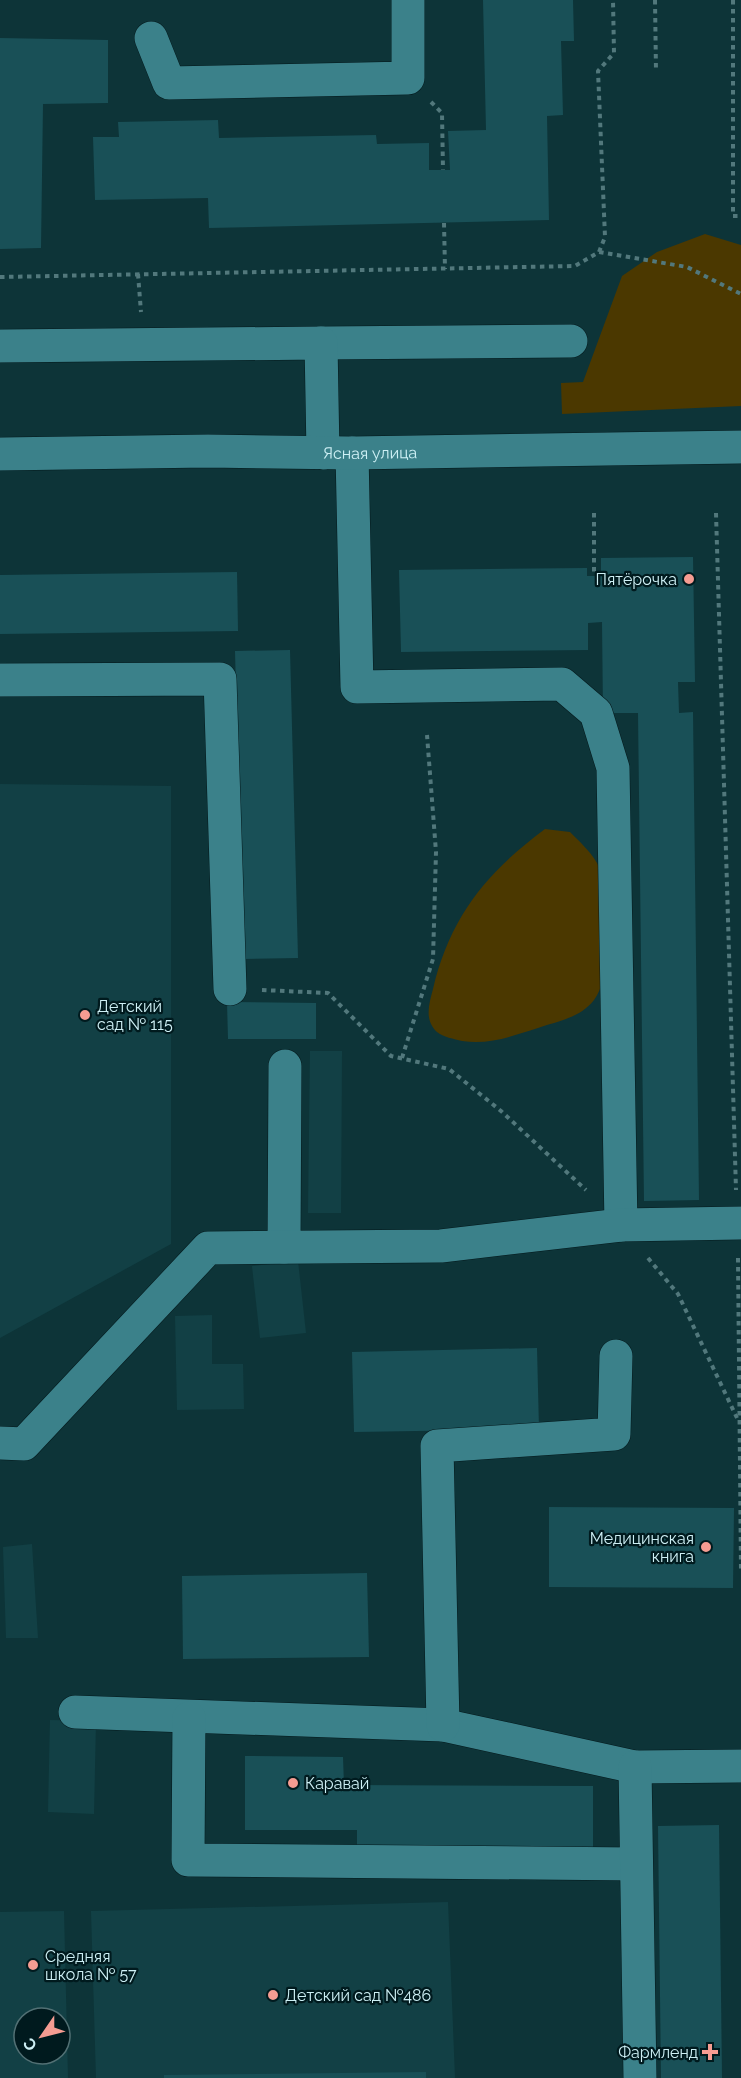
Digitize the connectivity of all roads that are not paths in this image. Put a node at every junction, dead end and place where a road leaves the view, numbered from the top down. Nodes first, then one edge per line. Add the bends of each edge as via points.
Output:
1 (408, 0) edge
2 (151, 38) dead end
3 (571, 340) dead end
4 (321, 343) junction
5 (0, 346) edge
6 (741, 447) edge
7 (338, 453) junction
8 (0, 454) edge
9 (0, 681) edge
10 (230, 989) road end
11 (285, 1066) dead end
12 (739, 1223) edge
13 (621, 1225) junction
14 (284, 1247) junction
15 (616, 1356) dead end
16 (0, 1443) edge
17 (75, 1712) dead end
18 (189, 1718) junction
19 (443, 1725) junction
20 (741, 1766) edge
21 (635, 1767) junction
22 (636, 1864) junction
23 (640, 2078) edge

1 - 2 street via 408,78 169,83
3 - 4 street
4 - 5 street
4 - 7 street
6 - 7 street, Ясная улица
7 - 8 street, Ясная улица
7 - 13 street via 357,687 562,684 596,713 613,768
9 - 10 street via 220,679
11 - 14 street
12 - 13 street
13 - 14 street via 441,1246
14 - 16 street via 208,1248 24,1444
15 - 19 street via 614,1434 436,1446
17 - 18 street
18 - 19 street
18 - 22 street via 188,1860
19 - 21 street
20 - 21 street
21 - 22 street
22 - 23 street

